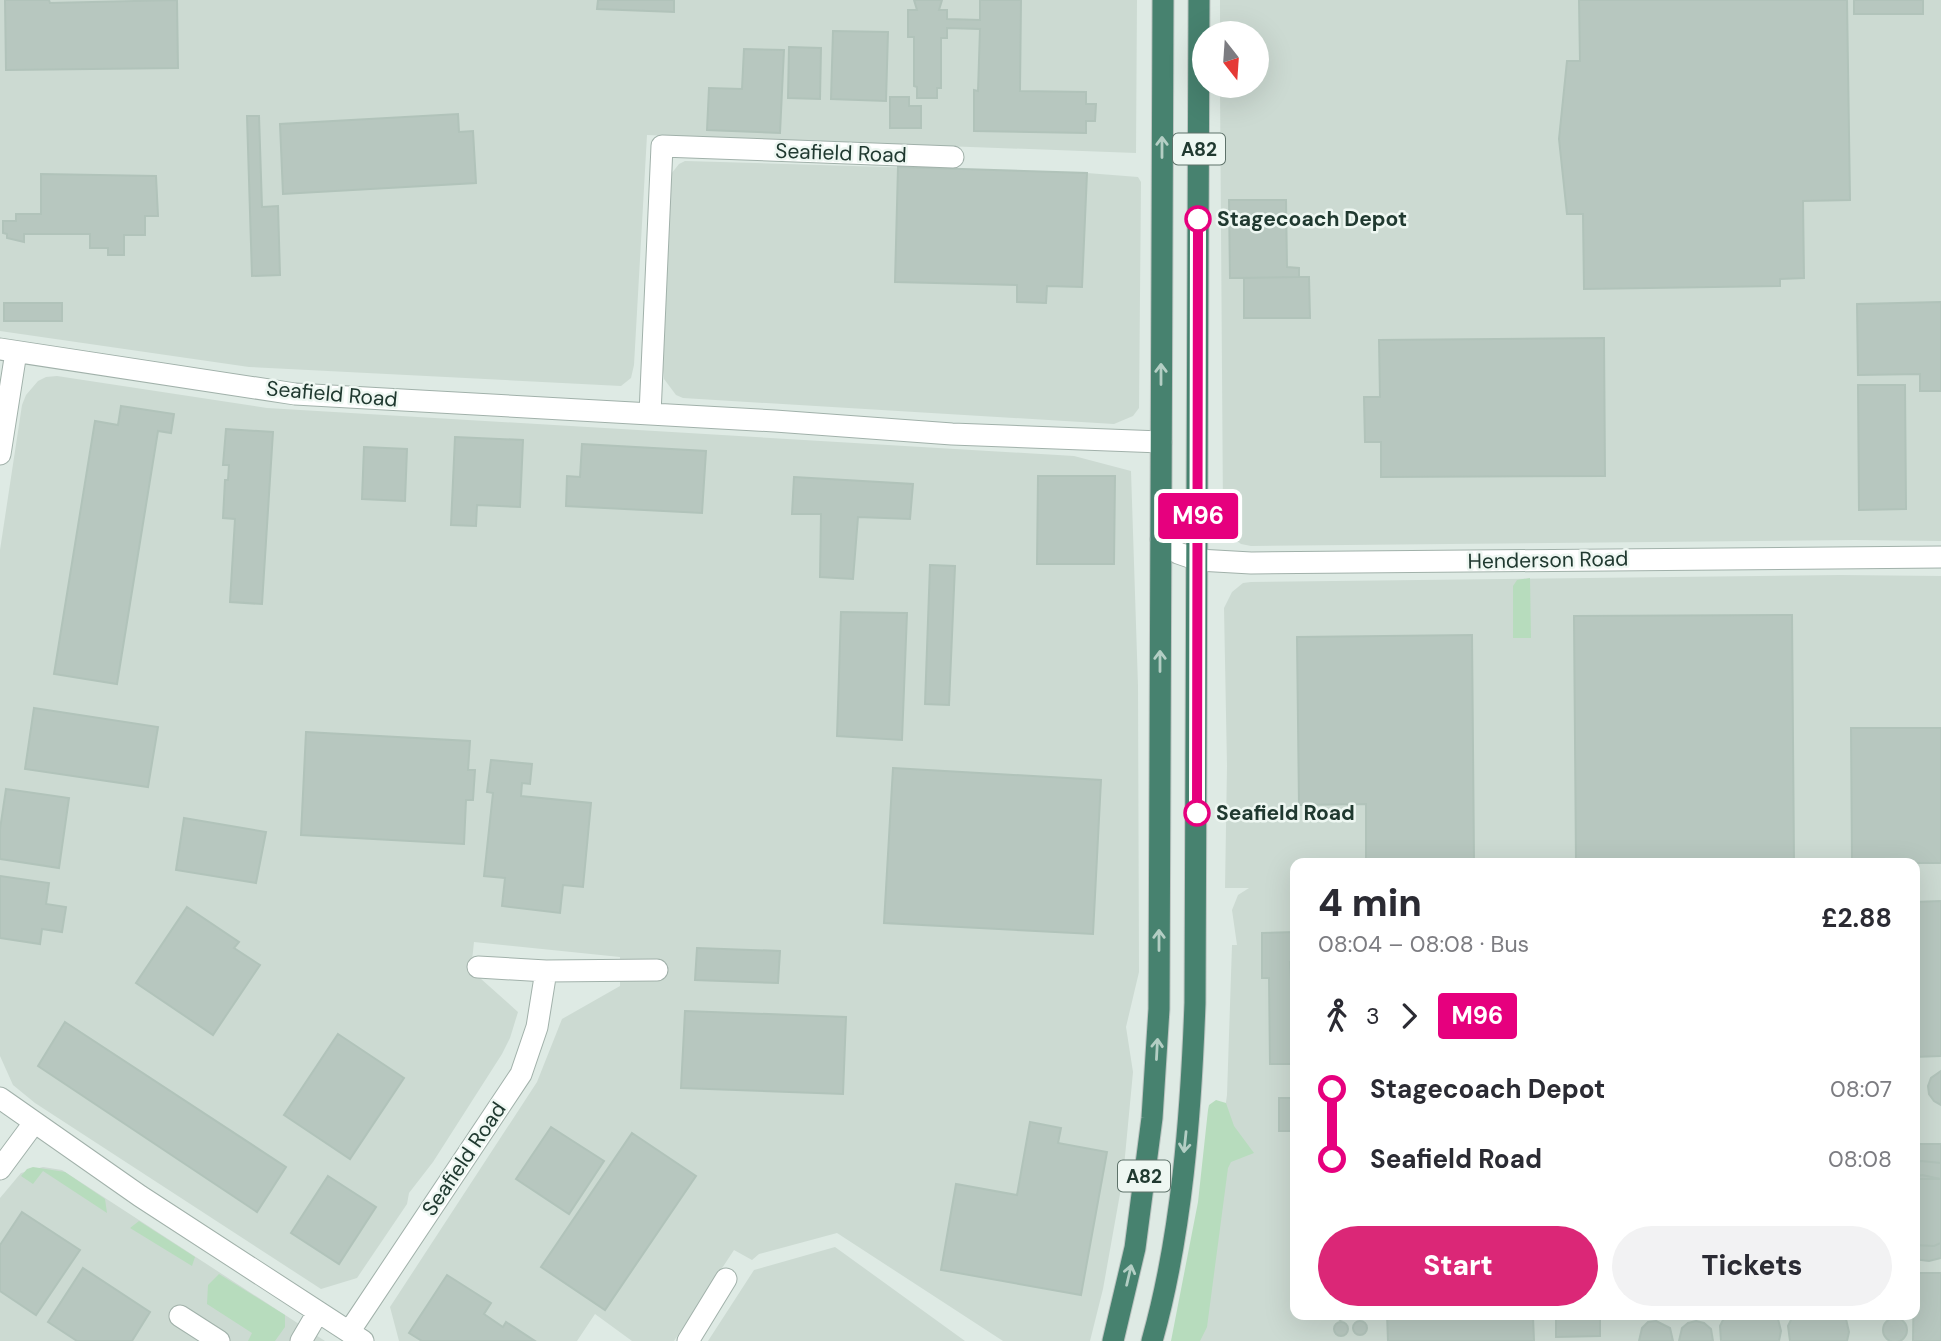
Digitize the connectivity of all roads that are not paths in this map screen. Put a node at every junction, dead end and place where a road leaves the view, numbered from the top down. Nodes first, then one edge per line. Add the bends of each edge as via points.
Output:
1 (1163, 0) edge
2 (1199, 0) edge
3 (953, 157) dead end
4 (8, 351) edge
5 (650, 414) junction
6 (1161, 442) junction
7 (0, 454) edge
8 (1161, 539) junction
9 (1941, 557) edge
10 (1198, 560) junction
11 (478, 967) dead end
12 (657, 970) dead end
13 (546, 971) junction
14 (0, 1098) edge
15 (34, 1123) junction
16 (0, 1169) edge
17 (726, 1279) dead end
18 (318, 1312) junction
19 (180, 1316) dead end
20 (356, 1336) edge
21 (219, 1341) edge
22 (300, 1341) edge
23 (688, 1341) edge
24 (1113, 1341) edge
25 (1152, 1341) edge

6 -> 1 highway, A82
2 - 10 highway, A82
3 - 5 street, Seafield Road via 662,146
4 - 5 street, Seafield Road via 295,394
4 - 7 street, Seafield Road
5 - 6 street, Seafield Road
6 - 8 highway, A82
8 - 10 street, Henderson Road via 1178,553
24 -> 8 highway, A82 via 1135,1248 1157,1057
9 - 10 street, Henderson Road
10 -> 25 highway, A82 via 1193,1074 1175,1239
11 - 13 street
12 - 13 street
13 - 20 street, Seafield Road via 537,1027 521,1074
14 - 15 street, Seafield Road
15 - 16 street
15 - 18 street, Seafield Road
17 - 23 street
18 - 20 street, Seafield Road
18 - 22 street
19 - 21 street

